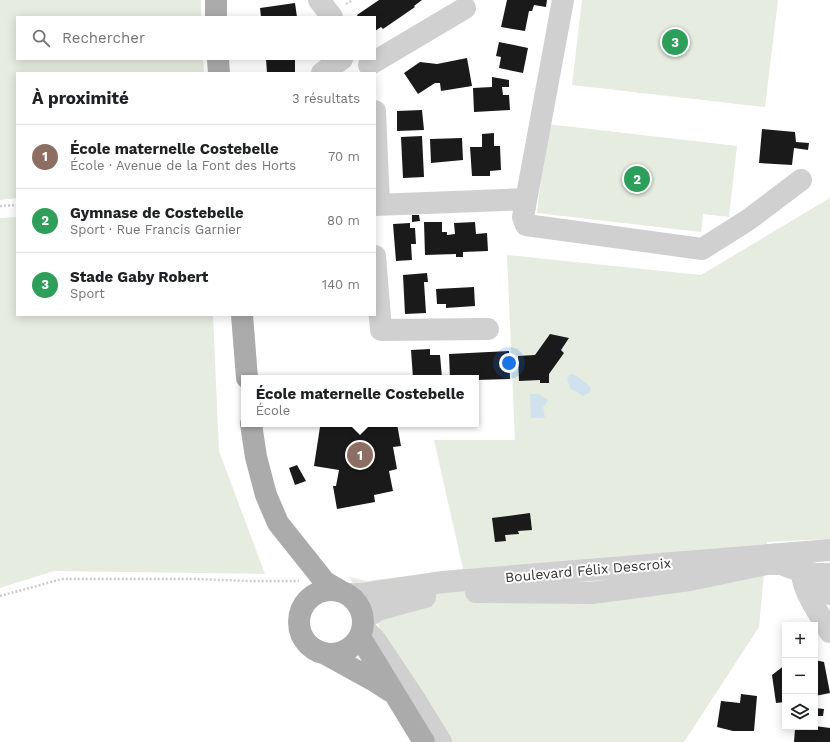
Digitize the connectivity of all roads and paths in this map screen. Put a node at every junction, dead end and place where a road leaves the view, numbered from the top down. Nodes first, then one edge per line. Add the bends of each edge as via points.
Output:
1 (216, 0) edge
2 (319, 0) edge
3 (563, 0) edge
4 (465, 8) dead end
5 (216, 16) edge
6 (331, 16) edge
7 (218, 60) edge
8 (341, 60) edge
9 (368, 66) edge
10 (219, 72) edge
11 (323, 72) edge
12 (376, 158) edge
13 (801, 180) dead end
14 (526, 199) junction
15 (16, 205) edge
16 (377, 205) edge
17 (0, 206) edge
18 (376, 268) edge
19 (242, 316) edge
20 (488, 329) dead end
21 (246, 375) edge
22 (251, 427) edge
23 (293, 543) junction
24 (830, 550) edge
25 (819, 570) edge
26 (306, 591) junction
27 (343, 592) junction
28 (830, 594) edge
29 (0, 596) edge
30 (362, 628) junction
31 (830, 632) edge
32 (324, 654) junction
33 (392, 693) junction
34 (424, 742) edge
35 (441, 742) edge

1 - 5 main road
2 - 6 street
3 - 14 street
4 - 9 street
7 - 10 main road
8 - 11 street
12 - 16 street
13 - 14 street via 748,220 702,249 526,225 523,217
14 - 16 street
15 - 17 path
18 - 20 street via 381,330
19 - 21 main road
22 - 23 main road via 266,495 278,522
23 - 26 main road
23 - 27 main road via 325,582
24 - 25 street, Boulevard Félix Descroix
25 - 27 street, Boulevard Félix Descroix via 450,582 363,594
25 - 28 street
25 - 30 street, Boulevard Félix Descroix via 767,564 690,580 592,593 479,592 431,595 378,610
25 - 31 street via 803,581
26 - 27 main road via 311,596 324,590
26 - 29 path via 249,582 195,578 62,579
26 - 32 main road via 299,628 308,644
27 - 30 main road via 357,602
30 - 32 main road via 351,648 338,654
30 - 33 main road
30 - 35 street via 376,641
32 - 33 main road
33 - 34 main road via 417,727

